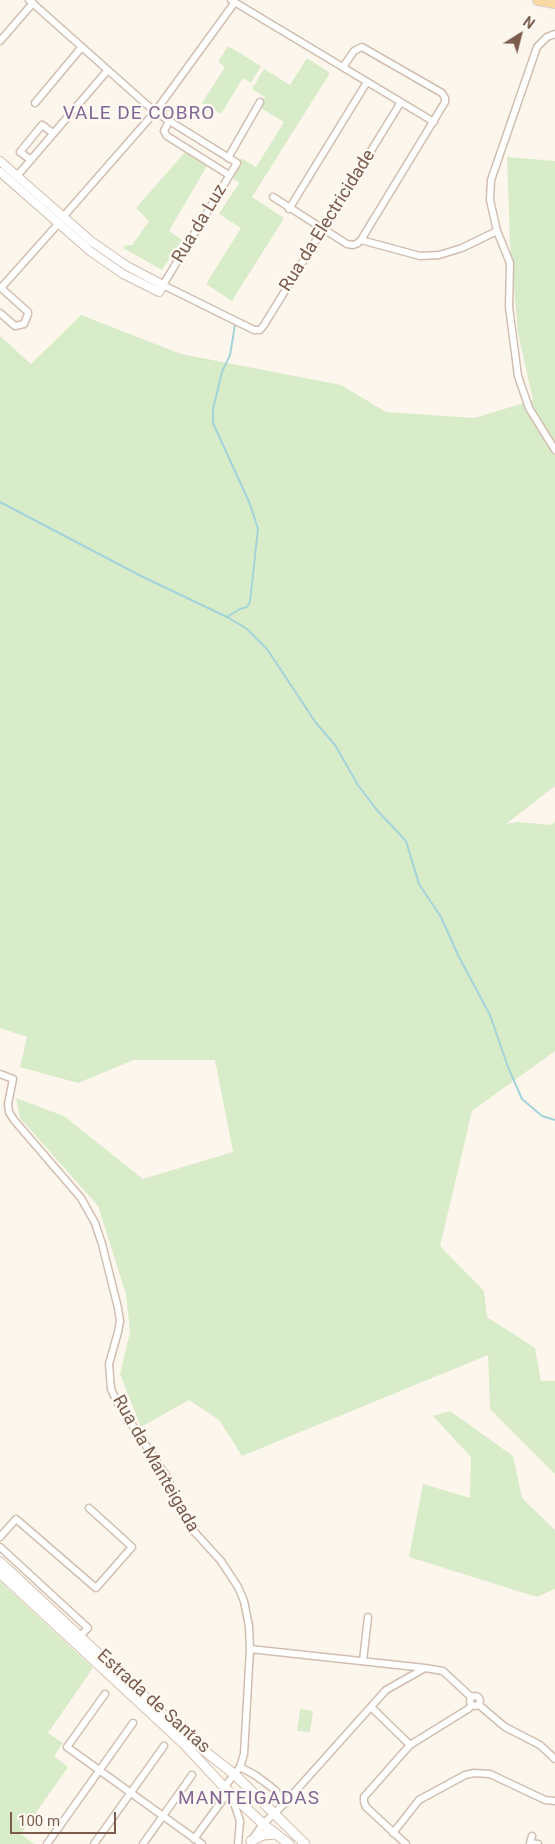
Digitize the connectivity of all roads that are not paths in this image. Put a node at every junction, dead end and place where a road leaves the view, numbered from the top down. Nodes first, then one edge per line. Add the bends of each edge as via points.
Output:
1 (538, 0) edge
2 (233, 1) edge
3 (31, 2) edge
4 (555, 3) edge
5 (555, 34) edge
6 (0, 41) edge
7 (81, 48) junction
8 (343, 67) junction
9 (107, 71) junction
10 (367, 82) junction
11 (260, 102) dead end
12 (401, 102) junction
13 (35, 103) dead end
14 (155, 112) junction
15 (169, 121) junction
16 (434, 122) junction
17 (53, 133) junction
18 (228, 158) junction
19 (31, 160) junction
20 (0, 161) edge
21 (0, 172) edge
22 (229, 175) junction
23 (17, 176) junction
24 (273, 197) dead end
25 (289, 209) junction
26 (61, 220) junction
27 (323, 230) junction
28 (497, 231) junction
29 (361, 240) junction
30 (163, 284) junction
31 (1, 288) edge
32 (0, 313) edge
33 (555, 450) edge
34 (0, 1074) edge
35 (89, 1508) dead end
36 (0, 1537) edge
37 (0, 1547) edge
38 (0, 1562) edge
39 (0, 1573) edge
40 (368, 1617) dead end
41 (80, 1636) junction
42 (250, 1649) junction
43 (363, 1661) junction
44 (425, 1668) junction
45 (105, 1694) dead end
46 (475, 1705) junction
47 (371, 1707) junction
48 (133, 1723) dead end
49 (410, 1745) junction
50 (164, 1746) dead end
51 (555, 1759) edge
52 (99, 1770) junction
53 (237, 1771) junction
54 (192, 1775) dead end
55 (131, 1793) junction
56 (225, 1794) junction
57 (555, 1801) edge
58 (283, 1805) junction
59 (274, 1812) junction
60 (163, 1816) junction
61 (264, 1824) junction
62 (393, 1833) junction
63 (276, 1834) junction
64 (532, 1836) dead end
65 (196, 1842) edge
66 (250, 1842) edge
67 (47, 1844) edge
68 (94, 1844) edge
69 (143, 1844) edge
70 (238, 1844) edge
71 (289, 1844) edge
72 (305, 1844) edge
73 (406, 1844) edge
74 (538, 1844) edge

1 - 4 main road
2 - 8 street
2 - 14 street
3 - 6 street
3 - 7 street
5 - 28 street via 547,36 537,47 491,180 490,200
7 - 9 street
7 - 13 street
8 - 10 street
8 - 16 street via 354,50 362,47 442,93 445,102
9 - 14 street
9 - 17 street
10 - 12 street
10 - 25 street
11 - 18 street
12 - 16 street
12 - 27 street, Rua da Electricidade
14 - 15 street
14 - 26 street
15 - 18 street
15 - 22 street via 164,131 167,136
16 - 29 street
17 - 19 street
17 - 19 street via 42,125 20,152
18 - 22 street, Rua da Luz via 237,163
19 - 23 street
20 - 23 street
21 - 26 street
22 - 30 street, Rua da Luz
23 - 26 street
24 - 25 street
25 - 27 street
26 - 30 street via 90,251 123,274 159,292
26 - 31 street
27 - 29 street via 350,245
27 - 30 street, Rua da Electricidade via 260,330
28 - 29 street via 439,255 420,256
28 - 33 street via 510,263 509,307 518,376 529,408
31 - 32 street via 28,314 24,324 15,326
34 - 42 street, Rua da Manteigada via 13,1079 8,1104 14,1120 81,1198 95,1223 120,1321 109,1364 111,1389 124,1415 165,1474 190,1527 221,1560 238,1587 247,1614
35 - 36 street via 132,1547 96,1588 16,1519
37 - 41 street via 88,1628
38 - 41 main road, Estrada de Santas
39 - 56 main road, Estrada de Santas via 184,1744
40 - 43 street
41 - 53 main road, Estrada de Santas via 192,1741
42 - 43 street
42 - 53 street, Rua da Manteigada via 244,1754
43 - 44 street
44 - 46 street via 443,1671 471,1698 478,1697 480,1701
44 - 47 street via 386,1690
45 - 52 street via 67,1747
46 - 49 street
46 - 51 street via 505,1727 540,1745
47 - 49 street
47 - 58 street
48 - 52 street
49 - 62 street via 364,1797 366,1807
50 - 55 street
52 - 55 street
52 - 67 street
53 - 56 street, Rua da Manteigada via 228,1782
53 - 58 street via 255,1775 270,1786
53 - 59 main road, Estrada de Santas
54 - 60 street
55 - 60 street
55 - 68 street
56 - 61 main road, Estrada de Santas
56 - 65 street, Rua da Manteigada
56 - 70 street via 234,1803 240,1821
57 - 62 street via 546,1800 490,1774 474,1773 419,1800
58 - 59 street
59 - 61 street
59 - 72 main road, Estrada de Santas
60 - 65 street
60 - 69 street
61 - 63 main road, Estrada de Santas
61 - 66 street
62 - 73 street
63 - 66 main road via 263,1835
63 - 71 main road, Estrada de Santas
64 - 74 street via 530,1842

